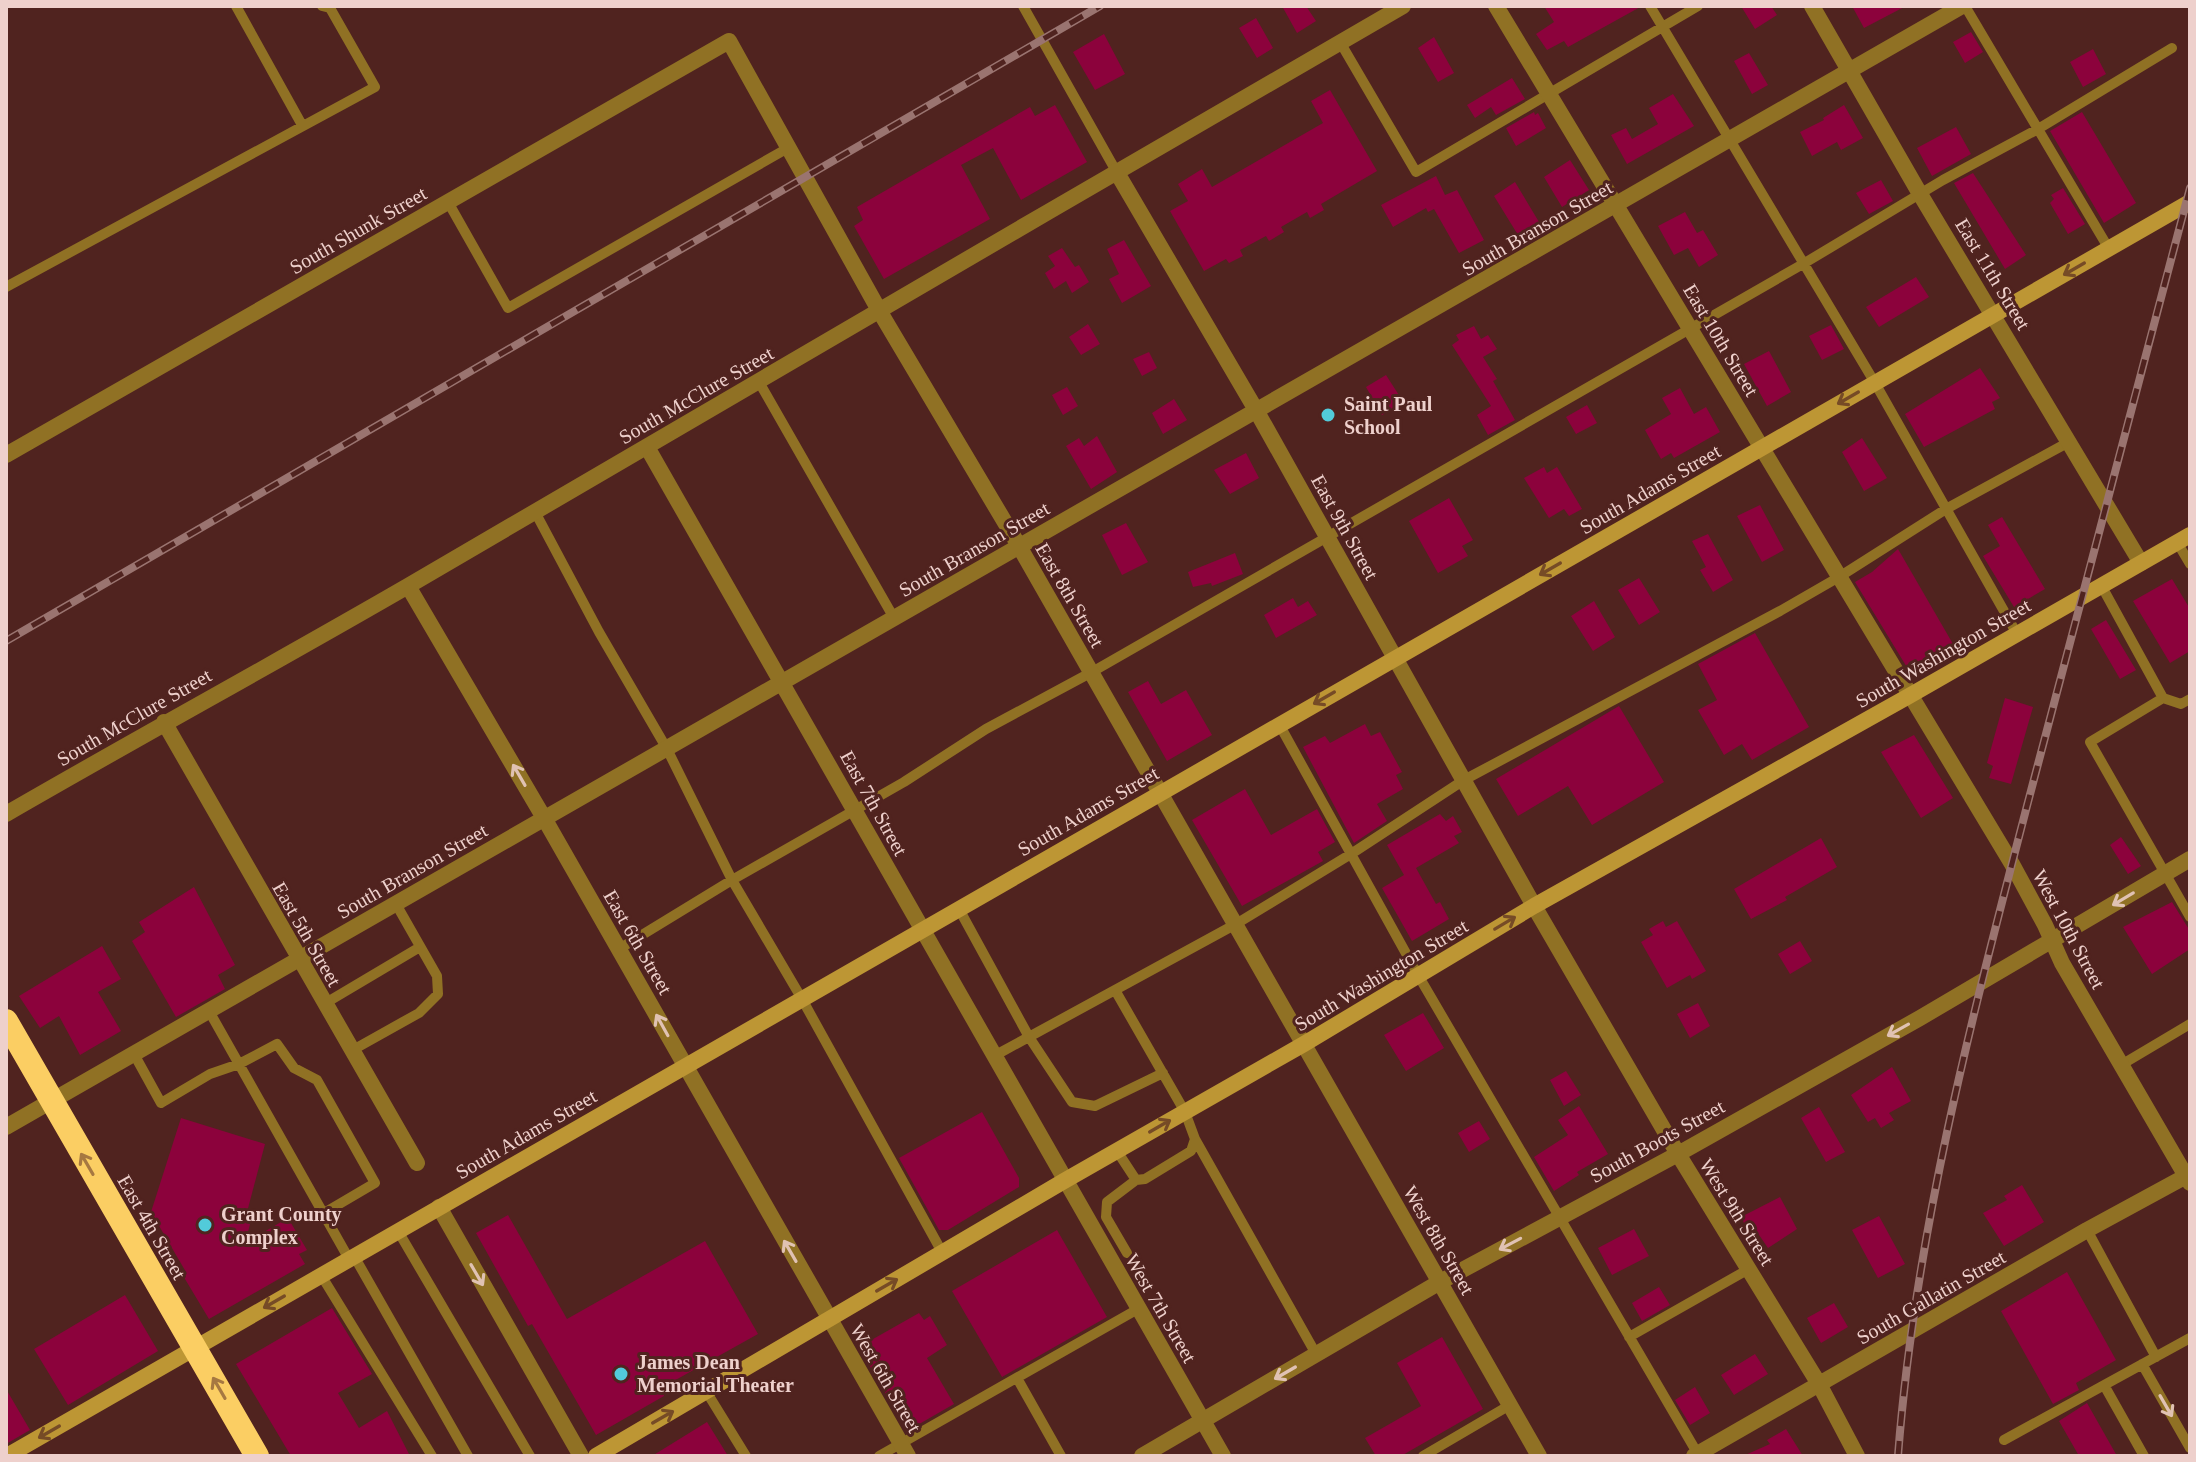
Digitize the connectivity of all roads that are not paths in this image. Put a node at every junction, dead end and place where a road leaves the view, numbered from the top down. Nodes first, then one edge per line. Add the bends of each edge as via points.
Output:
1 (236, 6) edge
2 (322, 6) edge
3 (1023, 6) edge
4 (1403, 6) edge
5 (1496, 6) edge
6 (1650, 6) edge
7 (1698, 6) edge
8 (1812, 6) edge
9 (1964, 6) edge
10 (1663, 27) junction
11 (729, 41) joint
12 (1340, 42) junction
13 (2172, 48) dead end
14 (1849, 71) junction
15 (1549, 94) junction
16 (302, 125) junction
17 (2038, 129) junction
18 (1729, 141) junction
19 (788, 148) junction
20 (1116, 171) junction
21 (1920, 194) junction
22 (448, 202) junction
23 (2190, 202) edge
24 (1617, 206) junction
25 (2109, 249) junction
26 (1803, 264) junction
27 (6, 287) edge
28 (880, 312) junction
29 (1994, 314) junction
30 (1691, 328) junction
31 (759, 382) junction
32 (1875, 383) junction
33 (1256, 410) junction
34 (2069, 442) junction
35 (647, 447) junction
36 (1763, 448) junction
37 (8, 450) edge
38 (1946, 509) junction
39 (534, 510) junction
40 (1326, 536) junction
41 (2184, 538) edge
42 (1019, 546) junction
43 (2141, 563) junction
44 (2190, 564) edge
45 (1839, 577) junction
46 (2101, 585) junction
47 (408, 586) junction
48 (894, 618) junction
49 (2017, 634) junction
50 (1395, 658) junction
51 (1092, 672) junction
52 (783, 682) junction
53 (1909, 696) junction
54 (2163, 698) junction
55 (2190, 699) edge
56 (164, 722) junction
57 (1279, 724) junction
58 (667, 749) junction
59 (1464, 780) junction
60 (1160, 793) junction
61 (855, 810) junction
62 (6, 814) edge
63 (544, 818) junction
64 (1351, 854) junction
65 (2190, 859) edge
66 (2164, 874) junction
67 (732, 880) junction
68 (396, 904) junction
69 (1534, 906) junction
70 (959, 909) junction
71 (2190, 917) edge
72 (1236, 924) junction
73 (923, 929) junction
74 (2053, 942) junction
75 (420, 947) junction
76 (619, 949) junction
77 (299, 959) junction
78 (1418, 975) junction
79 (1115, 990) junction
80 (802, 999) junction
81 (324, 1004) junction
82 (209, 1011) junction
83 (6, 1021) edge
84 (2190, 1024) edge
85 (1029, 1037) junction
86 (1304, 1044) junction
87 (351, 1051) junction
88 (134, 1054) junction
89 (994, 1056) junction
90 (239, 1064) junction
91 (2121, 1065) junction
92 (685, 1066) junction
93 (1163, 1073) junction
94 (51, 1102) junction
95 (1185, 1112) junction
96 (6, 1127) edge
97 (1195, 1139) junction
98 (1117, 1151) junction
99 (1678, 1154) junction
100 (417, 1163) dead end
101 (2189, 1178) edge
102 (1136, 1180) junction
103 (1064, 1181) junction
104 (439, 1207) junction
105 (324, 1213) junction
106 (1559, 1218) junction
107 (2087, 1230) junction
108 (398, 1231) junction
109 (942, 1252) junction
110 (1127, 1253) dead end
111 (352, 1258) junction
112 (1749, 1269) junction
113 (321, 1275) junction
114 (1440, 1282) junction
115 (1138, 1309) junction
116 (829, 1319) junction
117 (1629, 1337) junction
118 (2190, 1338) edge
119 (195, 1348) junction
120 (1316, 1354) junction
121 (2156, 1357) junction
122 (2142, 1364) junction
123 (1017, 1378) junction
124 (1819, 1384) junction
125 (2104, 1385) junction
126 (706, 1391) junction
127 (1510, 1405) junction
128 (1202, 1421) junction
129 (2004, 1440) dead end
130 (2190, 1448) edge
131 (904, 1450) edge
132 (1697, 1455) edge
133 (7, 1456) edge
134 (257, 1456) edge
135 (432, 1456) edge
136 (468, 1456) edge
137 (530, 1456) edge
138 (581, 1456) edge
139 (596, 1456) edge
140 (746, 1456) edge
141 (879, 1456) edge
142 (1061, 1456) edge
143 (1142, 1456) edge
144 (1223, 1456) edge
145 (1423, 1456) edge
146 (1539, 1456) edge
147 (1857, 1456) edge
148 (2144, 1456) edge

1 - 16 lane
2 - 16 lane via 330,8 375,87
3 - 20 lane
4 - 12 street, South McClure Street
5 - 15 street, East 10th Street
6 - 10 lane
7 - 10 lane
8 - 14 street, East 11th Street
9 - 14 street, South Branson Street
9 - 17 lane
10 - 15 lane
10 - 18 lane
11 - 19 street, East 8th Street
11 - 22 street, South Shunk Street
12 - 15 lane via 1416,172
12 - 20 street, South McClure Street
13 - 17 lane
14 - 18 street, South Branson Street
14 - 21 street, East 11th Street
15 - 24 street, East 10th Street
16 - 27 lane
17 - 21 lane
17 - 25 lane
18 - 24 street, South Branson Street
18 - 26 lane
19 - 22 lane via 508,308
19 - 28 street, East 8th Street
20 - 28 street, South McClure Street
20 - 33 street, East 9th Street
21 - 26 lane
21 - 29 street, East 11th Street
22 - 37 street, South Shunk Street
23 - 25 main road, South Adams Street
24 - 30 street, East 10th Street
24 - 33 street, South Branson Street
25 -> 29 main road, South Adams Street
26 - 30 lane
26 - 32 lane
28 - 31 street, South McClure Street
28 - 42 street, East 8th Street
29 - 32 main road, South Adams Street
29 - 34 street, East 11th Street
30 - 36 street, East 10th Street
30 - 40 lane
31 - 35 street, South McClure Street
31 - 48 lane
32 -> 36 main road, South Adams Street
32 - 38 lane
33 - 40 street, East 9th Street
33 - 42 street, South Branson Street
34 - 38 lane
34 - 43 street, East 11th Street
35 - 39 street, South McClure Street
35 - 52 street, East 7th Street
36 - 45 street, East 10th Street
36 -> 50 main road, South Adams Street
38 - 45 lane
38 - 49 lane
39 - 47 street, South McClure Street
39 - 58 lane
40 - 50 street, East 9th Street
40 - 51 lane
41 - 43 main road, South Washington Street
41 - 44 lane
42 - 48 street, South Branson Street
42 - 51 street, East 8th Street
43 - 46 main road, South Washington Street
45 - 53 street, East 10th Street
45 - 59 lane
46 - 49 main road, South Washington Street
46 - 54 lane
47 - 56 street, South McClure Street
63 -> 47 street, East 6th Street
48 - 52 street, South Branson Street
49 - 53 main road, South Washington Street
50 -> 57 main road, South Adams Street
50 - 59 street, East 9th Street
51 - 60 street, East 8th Street
51 - 61 lane via 986,729
52 - 58 street, South Branson Street
52 - 61 street, East 7th Street
53 - 69 main road, South Washington Street
53 - 74 street, West 10th Street via 2012,864
54 - 55 lane via 2181,704
54 - 66 lane via 2090,742
56 - 62 street, South McClure Street
56 - 77 street, East 5th Street
57 - 60 main road, South Adams Street
57 - 64 lane
58 - 63 street, South Branson Street
58 - 67 lane
59 - 64 lane
59 - 69 street, East 9th Street
60 - 70 main road, South Adams Street
60 - 72 street, East 8th Street
61 - 67 lane
61 - 73 street, East 7th Street
63 - 68 street, South Branson Street
63 - 76 street, East 6th Street
64 - 72 lane
64 - 78 lane
65 - 66 street, South Boots Street
66 - 71 lane
66 -> 74 street, South Boots Street
67 - 76 lane
67 - 80 lane
68 - 75 lane
68 - 77 street, South Branson Street
78 -> 69 main road, South Washington Street
69 - 99 street, West 9th Street
70 - 73 main road, South Adams Street
70 - 85 lane
72 - 79 lane
72 - 86 street, East 8th Street
73 - 80 main road, South Adams Street
73 - 89 street, East 7th Street
74 - 91 street, West 10th Street
74 -> 99 street, South Boots Street
75 - 81 lane
75 - 87 lane via 437,976 438,994 419,1013
92 -> 76 street, East 6th Street
77 - 81 street, East 5th Street
77 - 82 street, South Branson Street
78 - 86 main road, South Washington Street
78 - 106 lane
79 - 85 lane
79 - 93 lane
80 - 92 main road, South Adams Street
80 - 109 lane
81 - 87 street, East 5th Street
82 - 88 street, South Branson Street
82 - 90 lane
83 - 94 highway, East 4th Street
84 - 91 lane
85 - 89 lane
85 - 93 lane via 1072,1102 1095,1106
86 - 95 main road, South Washington Street
86 - 114 street, West 8th Street
87 - 100 street, East 5th Street
88 - 90 lane via 161,1103 210,1074
88 - 94 street, South Branson Street
89 - 103 street, East 7th Street
90 - 105 lane
90 - 105 lane via 277,1044 294,1068 317,1080 375,1183
91 - 101 street, West 10th Street
92 - 104 main road, South Adams Street
116 -> 92 street, East 6th Street
93 - 95 lane
94 - 96 street, South Branson Street
119 -> 94 highway, East 4th Street
95 - 97 lane
98 -> 95 main road, South Washington Street
97 - 102 lane via 1191,1151
97 - 120 lane
98 - 102 lane
98 - 103 main road, South Washington Street
99 - 106 street, South Boots Street
99 - 112 street, West 9th Street
101 - 107 street, South Gallatin Street
102 - 110 lane via 1107,1202 1106,1217
103 - 109 main road, South Washington Street
103 - 115 street, West 7th Street
104 - 108 main road, South Adams Street
104 -> 138 street
105 - 111 lane
106 -> 114 street, South Boots Street
106 - 117 lane
107 - 121 lane
107 - 124 street, South Gallatin Street
108 - 111 main road, South Adams Street
108 - 137 lane
116 -> 109 main road, South Washington Street
111 - 113 main road, South Adams Street
111 - 136 lane
112 - 117 lane
112 - 124 street, West 9th Street
113 -> 119 main road, South Adams Street
113 - 135 lane
114 - 120 street, South Boots Street
114 - 127 street, West 8th Street
115 - 123 lane
115 - 128 street, West 7th Street
116 - 126 main road, South Washington Street
116 - 131 street, West 6th Street
117 - 132 lane
118 - 121 lane
119 -> 133 main road, South Adams Street
134 -> 119 highway, East 4th Street
120 -> 128 street, South Boots Street
121 - 122 lane
122 - 125 lane
122 -> 130 lane
123 - 131 lane
123 - 142 lane
124 - 132 street, South Gallatin Street
124 - 147 street, West 9th Street
125 - 129 lane
125 - 148 lane
139 -> 126 main road, South Washington Street
126 - 140 lane
127 - 145 lane
127 - 146 street, West 8th Street
128 - 143 street, South Boots Street
128 - 144 street, West 7th Street
131 - 141 lane

